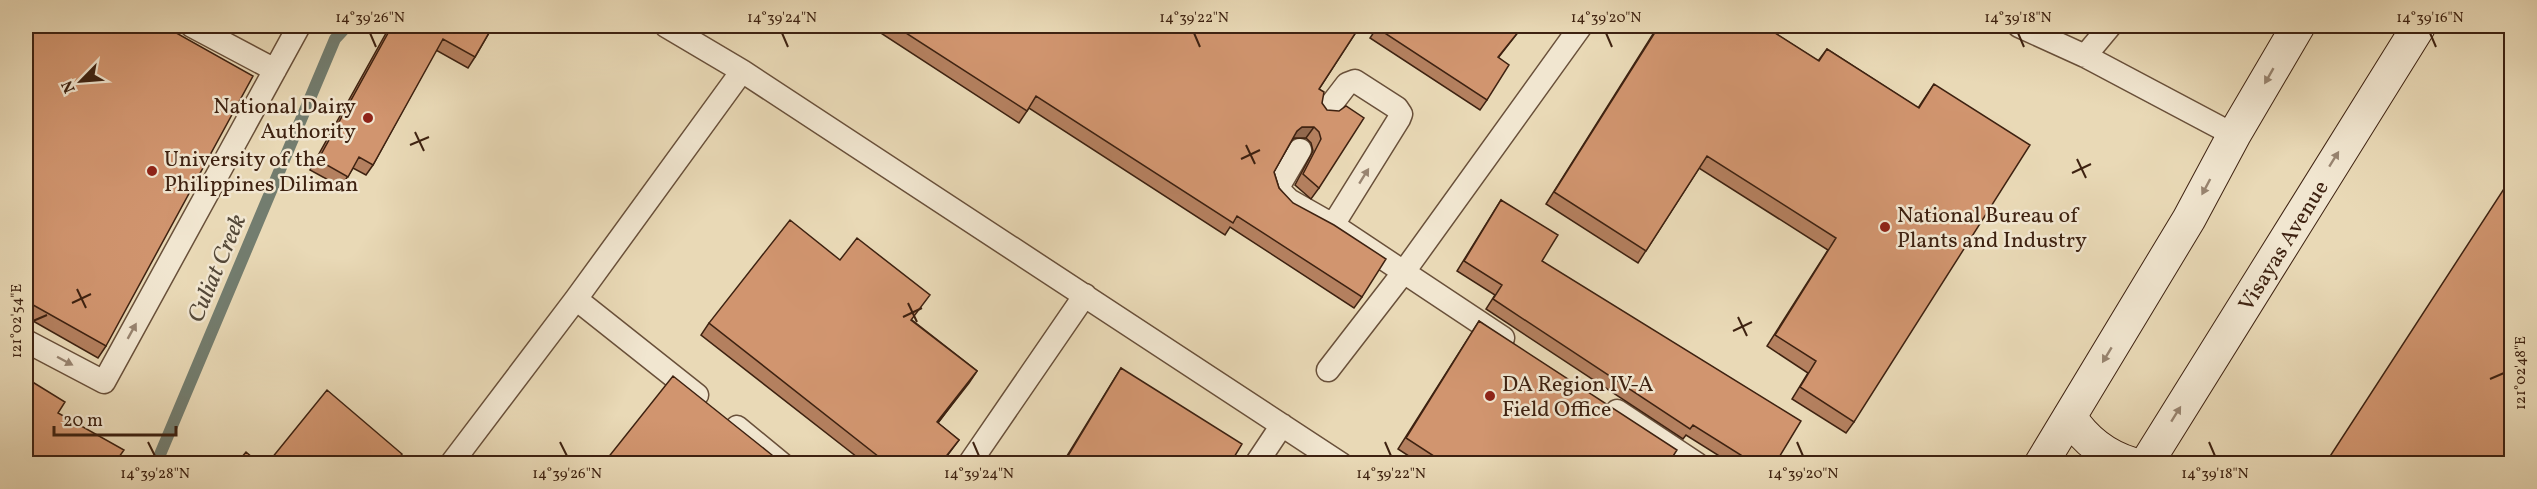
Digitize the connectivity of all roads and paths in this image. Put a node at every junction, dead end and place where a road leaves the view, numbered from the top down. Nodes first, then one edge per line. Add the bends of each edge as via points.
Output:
1 (192, 26) edge
2 (299, 26) edge
3 (666, 26) edge
4 (1581, 26) edge
5 (2019, 26) edge
6 (2110, 26) edge
7 (2298, 26) edge
8 (2419, 26) edge
9 (2085, 56) junction
10 (275, 70) junction
11 (742, 71) junction
12 (1327, 110) edge
13 (2234, 135) junction
14 (1300, 150) edge
15 (1333, 225) junction
16 (1403, 273) junction
17 (1085, 295) junction
18 (576, 299) junction
19 (26, 341) edge
20 (1521, 349) edge
21 (1328, 370) dead end
22 (1599, 400) edge
23 (2070, 417) junction
24 (1282, 425) junction
25 (451, 464) edge
26 (782, 464) edge
27 (969, 464) edge
28 (1256, 464) edge
29 (1341, 464) edge
30 (1697, 464) edge
31 (2042, 464) edge
32 (2132, 464) edge
33 (2146, 464) edge

1 - 10 lane
2 - 10 lane
3 - 11 lane
4 - 16 lane
5 - 9 lane
6 - 9 lane
7 -> 13 main road
33 -> 8 main road, Visayas Avenue
9 - 13 lane
19 -> 10 lane via 104,382
11 - 17 lane
11 - 18 lane
15 -> 12 lane via 1401,114 1355,81 1347,84
13 -> 23 main road
14 - 15 lane via 1280,184 1281,192
15 - 16 lane
16 - 20 lane
16 - 21 lane
17 - 24 lane
17 - 27 lane
18 - 25 lane
18 - 26 lane
22 - 30 lane
23 - 31 main road
23 - 32 main road via 2095,445
24 - 28 lane
24 - 29 lane

